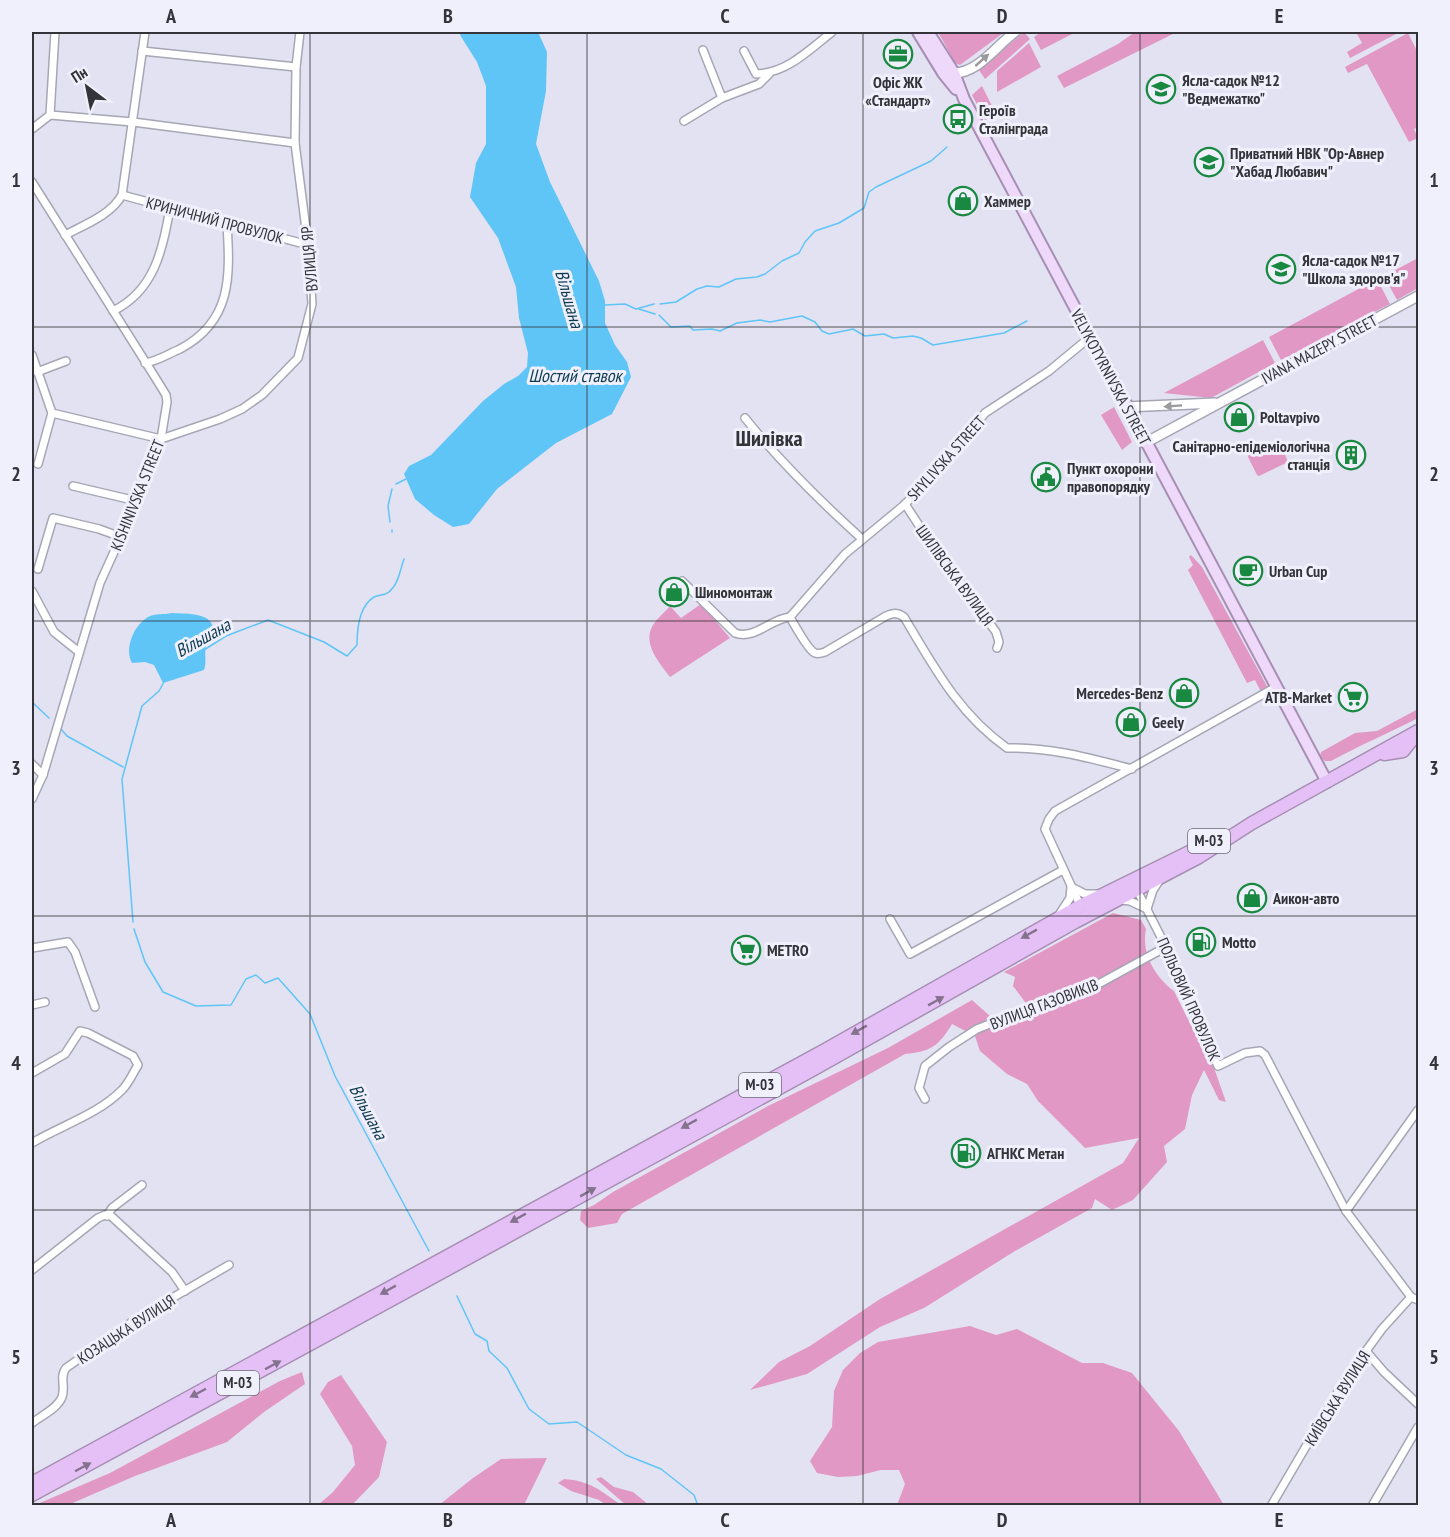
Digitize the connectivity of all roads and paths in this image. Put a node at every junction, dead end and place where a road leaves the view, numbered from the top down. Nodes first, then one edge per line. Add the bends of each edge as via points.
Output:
1 (55, 32) edge
2 (145, 32) edge
3 (300, 32) edge
4 (832, 32) edge
5 (918, 32) edge
6 (928, 32) edge
7 (1015, 32) edge
8 (1007, 35) edge
9 (703, 50) dead end
10 (142, 51) junction
11 (744, 51) dead end
12 (296, 67) junction
13 (948, 73) junction
14 (769, 74) junction
15 (722, 98) junction
16 (50, 115) junction
17 (133, 122) junction
18 (684, 122) dead end
19 (32, 129) edge
20 (295, 143) junction
21 (32, 182) edge
22 (122, 195) junction
23 (170, 208) junction
24 (227, 223) junction
25 (65, 235) junction
26 (308, 245) junction
27 (1419, 296) edge
28 (113, 311) junction
29 (1089, 338) junction
30 (32, 356) edge
31 (66, 361) dead end
32 (146, 363) junction
33 (37, 372) junction
34 (1220, 402) junction
35 (1126, 407) junction
36 (52, 413) junction
37 (745, 418) dead end
38 (161, 439) junction
39 (1145, 443) junction
40 (38, 464) dead end
41 (73, 486) dead end
42 (137, 501) junction
43 (905, 504) junction
44 (121, 537) junction
45 (862, 539) junction
46 (38, 569) dead end
47 (682, 580) dead end
48 (32, 591) edge
49 (790, 617) junction
50 (997, 648) dead end
51 (79, 652) junction
52 (1276, 687) junction
53 (1419, 732) edge
54 (32, 764) edge
55 (1132, 769) junction
56 (43, 775) junction
57 (1327, 782) junction
58 (32, 799) edge
59 (1063, 870) junction
60 (1160, 872) junction
61 (1071, 887) junction
62 (1117, 887) junction
63 (1137, 890) junction
64 (1102, 894) junction
65 (1116, 901) junction
66 (1080, 906) junction
67 (1147, 909) junction
68 (1098, 911) junction
69 (890, 919) dead end
70 (1053, 921) junction
71 (1075, 922) junction
72 (1166, 947) junction
73 (32, 948) edge
74 (45, 1002) dead end
75 (32, 1005) edge
76 (95, 1007) dead end
77 (32, 1073) edge
78 (925, 1099) dead end
79 (1419, 1110) edge
80 (32, 1143) edge
81 (142, 1185) dead end
82 (1346, 1211) junction
83 (107, 1216) junction
84 (228, 1265) dead end
85 (32, 1270) edge
86 (186, 1291) junction
87 (1416, 1299) edge
88 (1366, 1351) junction
89 (1419, 1404) edge
90 (32, 1423) edge
91 (1419, 1427) edge
92 (32, 1483) edge
93 (32, 1495) edge
94 (1271, 1506) edge
95 (1372, 1506) edge

1 - 16 street
2 - 10 street
3 - 12 street, ВУЛИЦЯ ЯР
4 - 14 street via 794,62
5 - 13 main road, VELYKOTYRNIVSKA STREET
6 - 13 main road, VELYKOTYRNIVSKA STREET
7 - 8 main road
13 -> 8 main road via 973,68
9 - 15 street
10 - 12 street
10 - 17 street
11 - 14 street via 756,74
12 - 20 street, ВУЛИЦЯ ЯР
13 - 29 main road, VELYKOTYRNIVSKA STREET
14 - 15 street via 759,84
15 - 18 street
16 - 17 street
16 - 19 street
17 - 20 street
17 - 22 street
20 - 26 street, ВУЛИЦЯ ЯР
21 - 25 street, KISHINIVSKA STREET
22 - 23 street, КРИНИЧНИЙ ПРОВУЛОК
22 - 25 street via 110,209
23 - 24 street, КРИНИЧНИЙ ПРОВУЛОК
23 - 28 street via 149,280 131,300
24 - 26 street, КРИНИЧНИЙ ПРОВУЛОК
24 - 32 street via 228,277 215,319 186,345
25 - 28 street, KISHINIVSKA STREET
26 - 38 street, ВУЛИЦЯ ЯР via 312,304 298,358 262,395 242,409
27 - 34 main road, IVANA MAZEPY STREET
28 - 32 street, KISHINIVSKA STREET
29 - 35 main road, VELYKOTYRNIVSKA STREET
29 - 43 street, SHYLIVSKA STREET via 1039,378 985,413 940,470
30 - 33 street
31 - 33 street
32 - 38 street, KISHINIVSKA STREET via 166,395
33 - 36 street
34 -> 35 main road, IVANA MAZEPY STREET
34 - 39 main road, IVANA MAZEPY STREET
35 - 39 main road, VELYKOTYRNIVSKA STREET
36 - 38 street
36 - 40 street
37 - 45 street via 769,449
38 - 42 street, KISHINIVSKA STREET
39 - 52 main road, VELYKOTYRNIVSKA STREET
41 - 42 street
42 - 44 street, KISHINIVSKA STREET
43 - 45 street, SHYLIVSKA STREET
43 - 50 street, ШИЛІВСЬКА ВУЛИЦЯ via 996,633
44 - 46 street via 53,518
44 - 51 street, KISHINIVSKA STREET via 100,583
45 - 49 street via 817,583
47 - 49 street via 742,636
48 - 51 street via 54,632
49 - 55 street via 817,654 886,616 899,614 954,697 972,719 1007,748 1056,750
51 - 56 street, KISHINIVSKA STREET
52 - 55 street
52 - 57 main road, VELYKOTYRNIVSKA STREET
53 - 57 highway, М-03 via 1403,751 1371,758
54 - 56 street
55 - 59 street via 1049,819 1045,829
56 - 58 street, KISHINIVSKA STREET
57 - 60 highway, М-03 via 1252,823 1194,848
59 - 61 street
59 - 69 street via 910,954
60 - 62 highway, М-03
60 - 63 highway, М-03
60 - 67 street
61 - 64 street via 1085,894
61 - 66 street
61 - 70 street via 1066,906
62 - 63 street
62 - 64 highway, М-03
63 - 65 highway, М-03
63 - 67 street, ПОЛЬОВИЙ ПРОВУЛОК
64 - 66 highway, М-03
65 - 67 street via 1130,901
65 - 68 highway, М-03
66 - 68 street
66 - 70 highway, М-03
66 - 71 street
67 - 72 street, ПОЛЬОВИЙ ПРОВУЛОК
68 - 71 highway, М-03
70 -> 92 highway, М-03 via 825,1050
93 -> 71 highway, М-03 via 814,1069
72 - 78 street, ВУЛИЦЯ ГАЗОВИКІВ via 1093,987 977,1029 925,1066 919,1088
72 - 82 street, ПОЛЬОВИЙ ПРОВУЛОК via 1218,1066 1245,1053 1260,1051 1266,1055
73 - 76 street via 68,942
74 - 75 street
77 - 80 street via 65,1054 80,1031 133,1056 138,1065 123,1089 92,1113
79 - 82 street
81 - 83 street
82 - 87 street
83 - 85 street via 98,1218
83 - 86 street, КОЗАЦЬКА ВУЛИЦЯ via 114,1218 172,1272
84 - 86 street, КОЗАЦЬКА ВУЛИЦЯ
86 - 90 street, КОЗАЦЬКА ВУЛИЦЯ via 136,1319 66,1368 60,1400
87 - 88 street, КИЇВСЬКА ВУЛИЦЯ via 1382,1329
88 - 89 street
88 - 94 street, КИЇВСЬКА ВУЛИЦЯ
91 - 95 street

